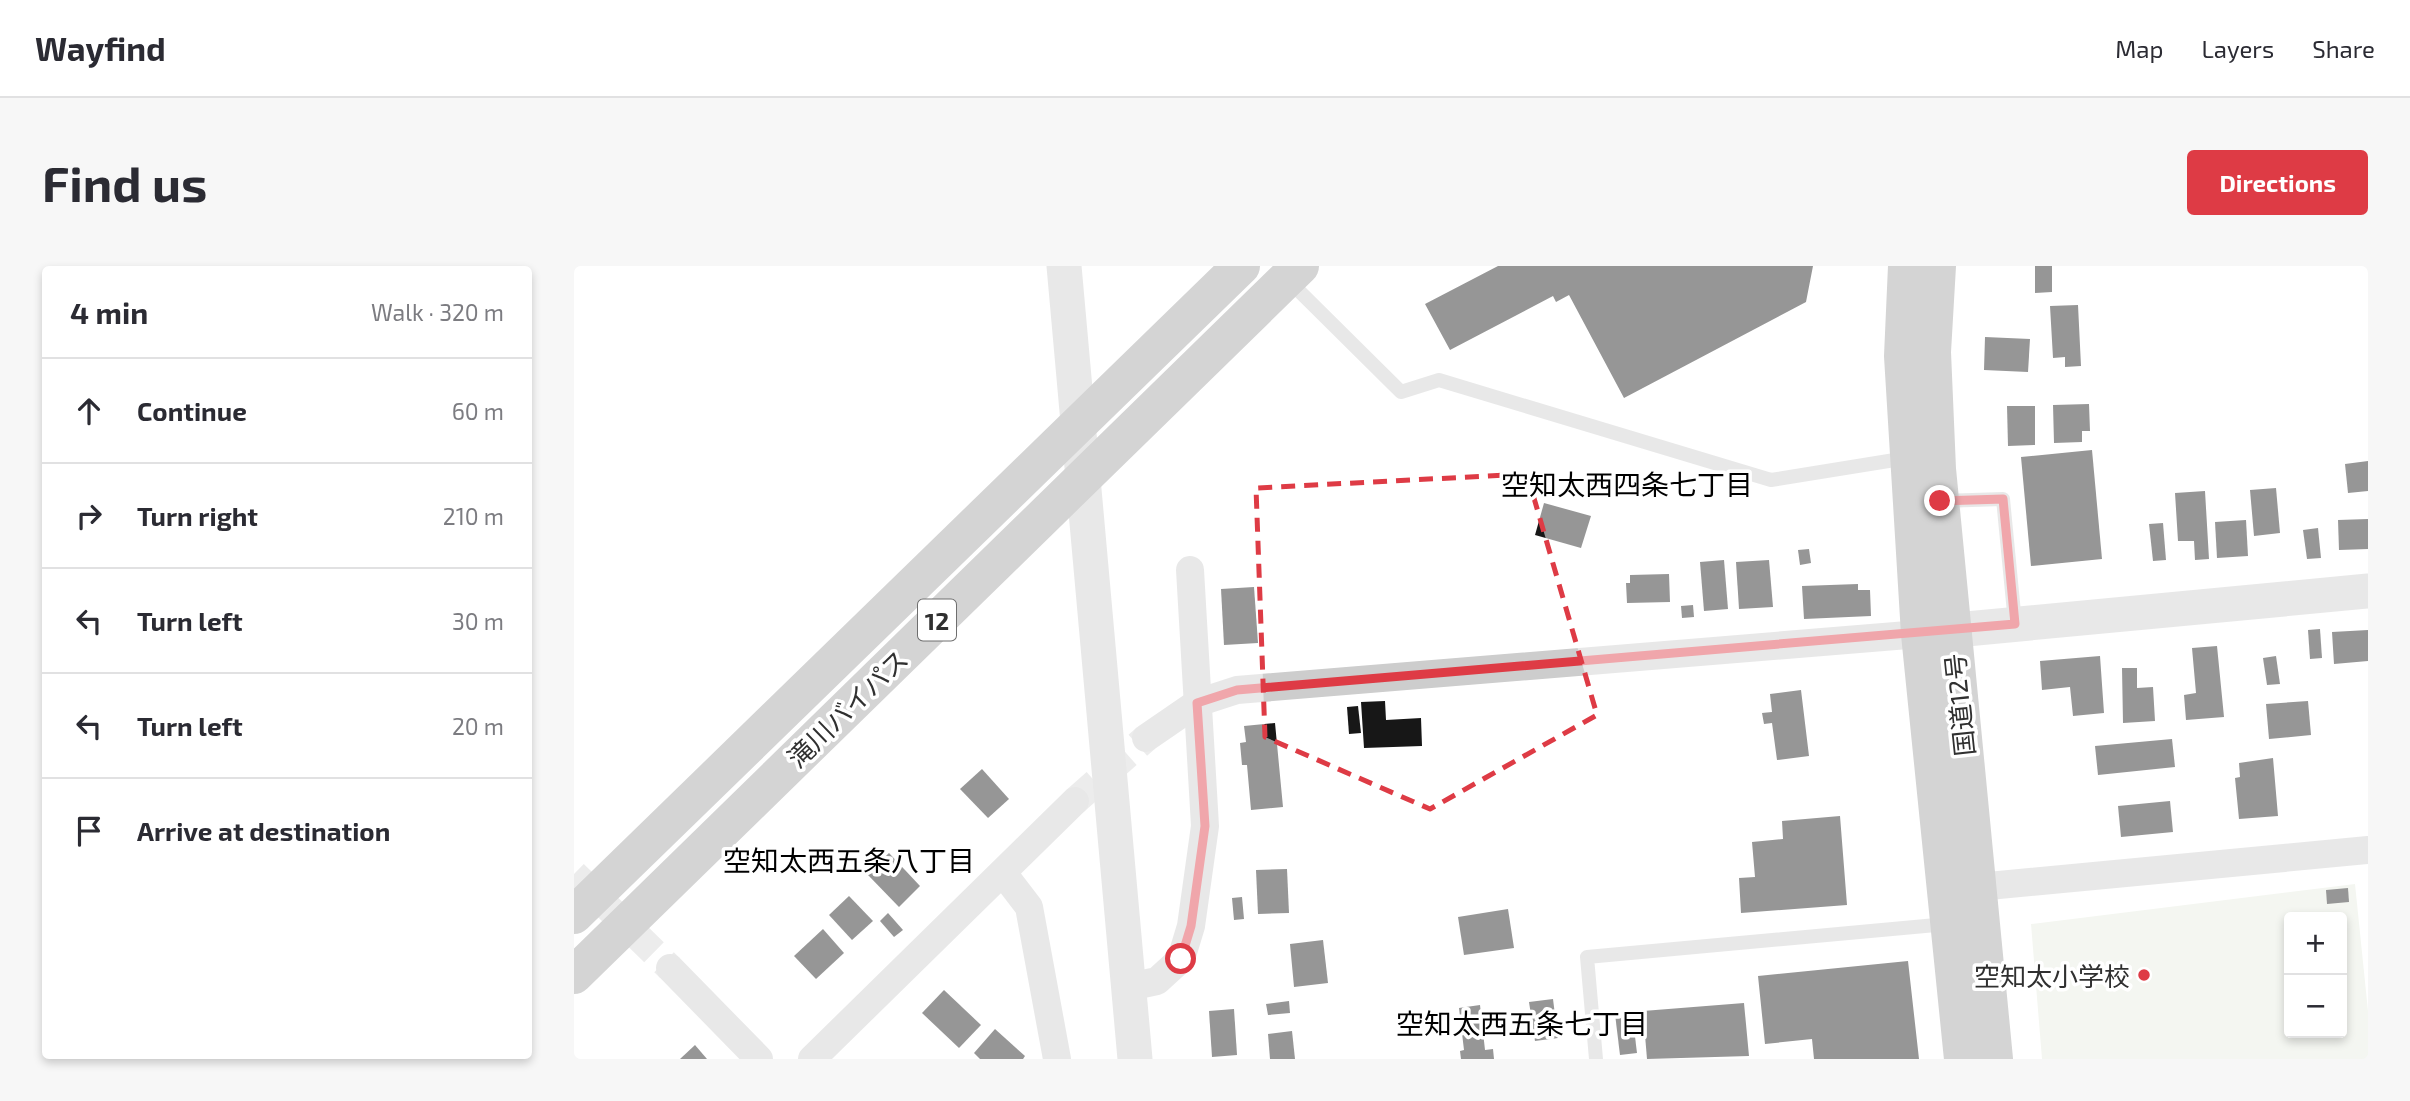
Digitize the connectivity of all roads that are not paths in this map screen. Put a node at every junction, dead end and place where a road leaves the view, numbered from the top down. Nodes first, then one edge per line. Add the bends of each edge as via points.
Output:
1 (1063, 266) edge
2 (1241, 266) edge
3 (1907, 266) edge
4 (1937, 266) edge
5 (1288, 270) edge
6 (1077, 427) junction
7 (1909, 458) junction
8 (1083, 478) junction
9 (1940, 501) junction
10 (1190, 570) dead end
11 (2368, 591) edge
12 (2015, 624) junction
13 (1936, 632) junction
14 (1197, 703) junction
15 (1146, 738) tunnel mouth
16 (1075, 801) tunnel mouth
17 (2368, 850) edge
18 (1003, 873) junction
19 (1978, 887) junction
20 (574, 915) edge
21 (1949, 924) junction
22 (670, 968) tunnel mouth
23 (574, 975) edge
24 (1129, 987) junction
25 (759, 1059) edge
26 (812, 1059) edge
27 (1057, 1059) edge
28 (1135, 1059) edge
29 (1596, 1059) edge
30 (1963, 1059) edge
31 (1994, 1059) edge

1 - 6 street
2 - 6 highway, 滝川バイパス / 12
3 - 7 highway, 国道12号 via 1903,356
4 - 9 highway, 国道12号 via 1933,352
5 - 7 lane via 1401,392 1439,380 1771,480
5 - 8 highway, 滝川バイパス / 12
6 - 8 street
6 - 20 highway, 滝川バイパス / 12
7 - 13 highway, 国道12号
8 - 23 highway, 滝川バイパス / 12
8 - 24 street
9 - 12 lane via 2003,499
9 - 13 highway, 国道12号
10 - 14 street
11 - 12 street
12 - 13 street
13 - 14 street via 1237,690
13 - 19 highway, 国道12号
13 - 21 highway, 国道12号
14 - 15 street
14 - 24 street via 1205,826 1191,926 1181,959 1157,982
16 - 18 street
17 - 19 street
18 - 26 street
18 - 27 street via 1029,907
19 - 31 highway, 国道12号
21 - 29 lane via 1587,957
21 - 30 highway, 国道12号
22 - 25 street
24 - 28 street

